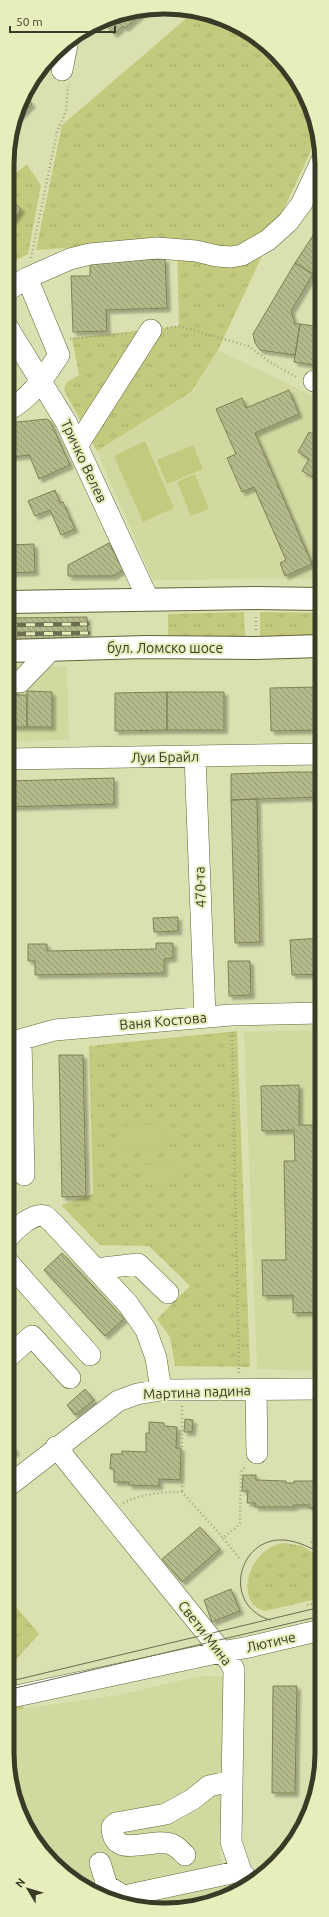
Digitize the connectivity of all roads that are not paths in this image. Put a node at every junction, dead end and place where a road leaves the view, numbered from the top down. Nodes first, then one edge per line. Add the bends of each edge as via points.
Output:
1 (66, 50) edge
2 (62, 70) road end
3 (315, 175) edge
4 (27, 278) junction
5 (14, 286) edge
6 (151, 330) road end
7 (14, 337) edge
8 (42, 381) junction
9 (14, 406) edge
10 (77, 446) junction
11 (148, 599) junction
12 (315, 599) edge
13 (14, 602) edge
14 (315, 646) edge
15 (14, 650) edge
16 (51, 650) junction
17 (14, 682) edge
18 (315, 754) edge
19 (195, 756) junction
20 (14, 759) edge
21 (315, 1013) edge
22 (205, 1017) junction
23 (14, 1042) edge
24 (24, 1175) dead end
25 (14, 1233) edge
26 (14, 1269) edge
27 (95, 1269) junction
28 (168, 1293) dead end
29 (14, 1352) edge
30 (90, 1355) dead end
31 (70, 1378) dead end
32 (315, 1389) edge
33 (161, 1390) junction
34 (248, 1390) junction
35 (56, 1447) junction
36 (257, 1453) road end
37 (14, 1481) edge
38 (315, 1631) edge
39 (222, 1652) junction
40 (14, 1697) edge
41 (232, 1781) junction
42 (185, 1855) dead end
43 (100, 1863) dead end
44 (245, 1877) edge
45 (122, 1897) edge
46 (128, 1898) edge

1 - 2 street
3 - 4 street via 302,203 288,222 268,240 242,255 231,257 157,248 90,254 70,259
4 - 5 street
4 - 8 street via 60,355
6 - 10 street
7 - 8 street, Тричко Велев
8 - 9 street
8 - 10 street, Тричко Велев
10 - 11 street, Тричко Велев
11 - 12 main road
11 - 13 main road
14 - 16 main road, бул. Ломско шосе
15 - 16 main road, бул. Ломско шосе
16 - 17 street via 20,682
18 - 19 street, Луи Брайл
19 - 20 street, Луи Брайл
19 - 22 street, 470-та
21 - 22 street, Ваня Костова
22 - 23 street, Ваня Костова via 55,1030
23 - 24 street
25 - 27 street via 28,1220 44,1216
26 - 30 street
27 - 28 street via 138,1264
27 - 33 street via 128,1304 146,1330 156,1358
29 - 31 street via 32,1336
32 - 34 street, Мартина падина
33 - 34 street, Мартина падина
33 - 35 street, Мартина падина via 137,1394 118,1401
34 - 36 street
35 - 37 street, Мартина падина
35 - 39 street, Свети Мина
38 - 39 street, Лютиче
39 - 40 street, Лютиче
39 - 41 street, Свети Мина via 234,1670
41 - 42 street via 209,1786 193,1799 166,1814 116,1823 112,1828 112,1836 116,1842 126,1846 170,1843 177,1846
41 - 44 street, Свети Мина via 231,1842
43 - 45 street via 107,1886
44 - 46 street

